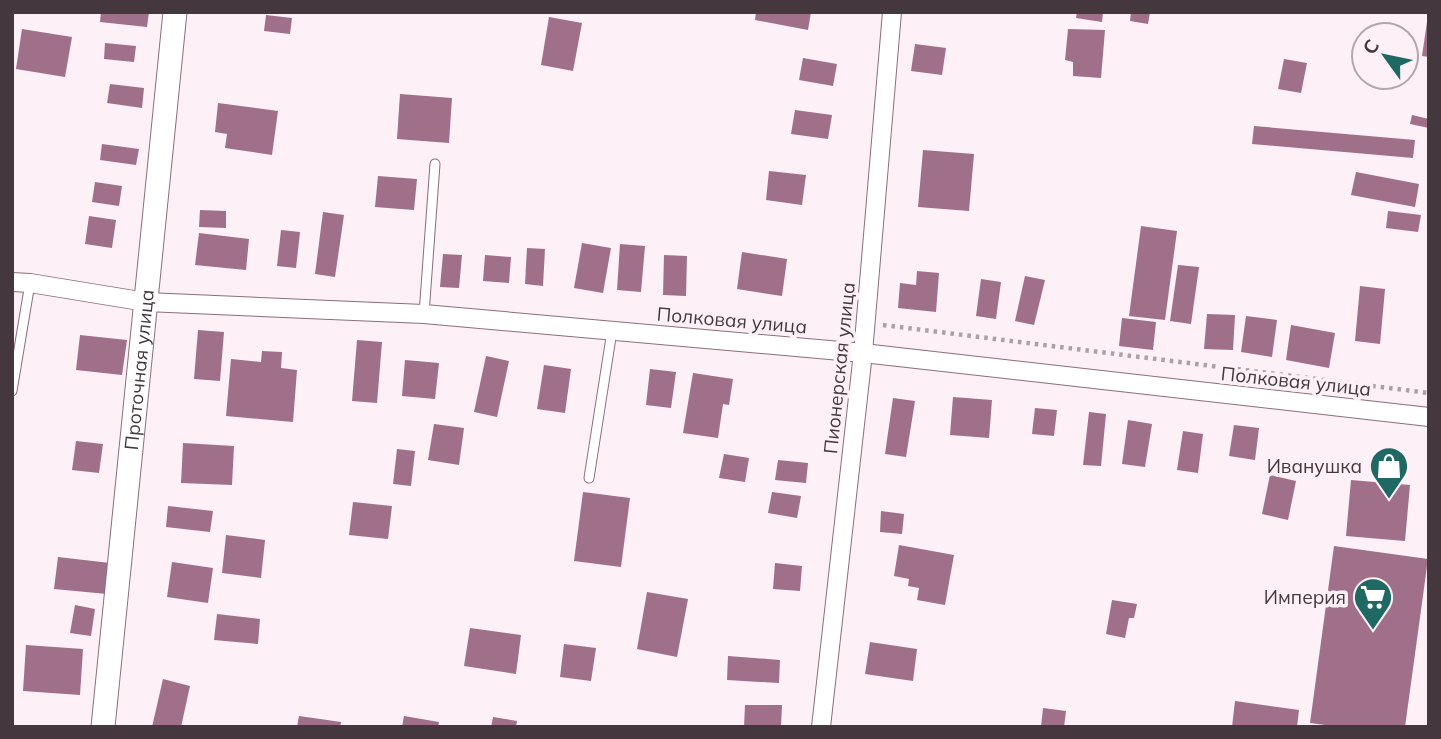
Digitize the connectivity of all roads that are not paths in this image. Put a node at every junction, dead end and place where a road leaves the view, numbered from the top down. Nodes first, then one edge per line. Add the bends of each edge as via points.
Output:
1 (175, 12) edge
2 (892, 12) edge
3 (435, 164) dead end
4 (21, 283) edge
5 (146, 302) junction
6 (424, 314) junction
7 (612, 331) junction
8 (863, 353) junction
9 (12, 391) edge
10 (1429, 417) edge
11 (589, 478) dead end
12 (103, 727) edge
13 (821, 727) edge

1 - 5 street, Проточная улица
2 - 8 street, Пионерская улица
3 - 6 lane
4 - 5 street, Полковая улица
4 - 9 lane, Полковая улица
5 - 6 street, Полковая улица
5 - 12 street, Проточная улица
6 - 7 street, Полковая улица
7 - 8 street, Полковая улица
7 - 11 lane
8 - 10 street, Полковая улица
8 - 13 street, Пионерская улица

